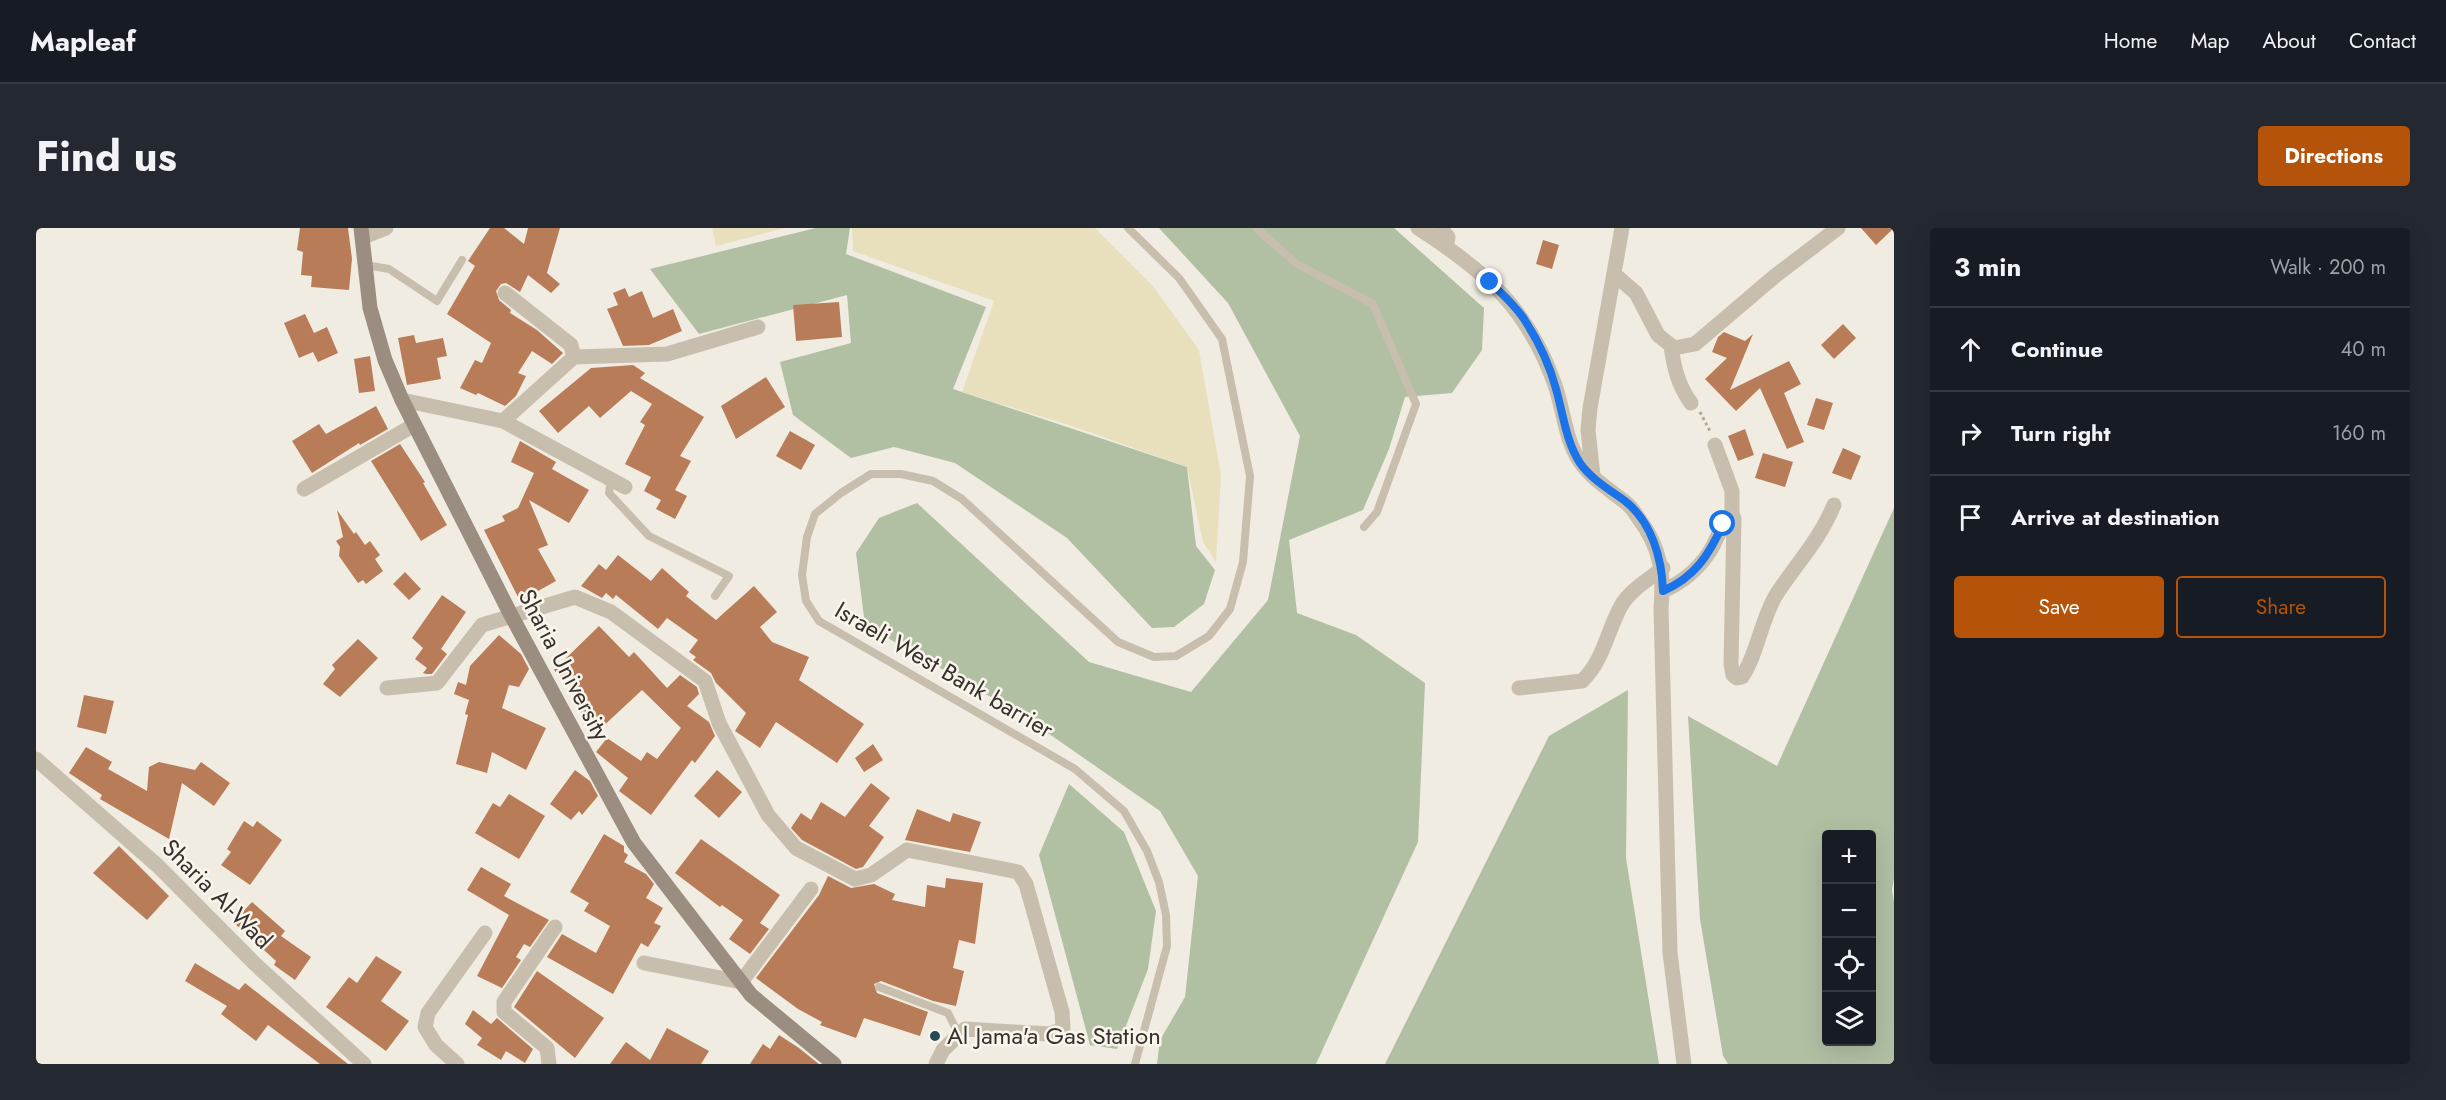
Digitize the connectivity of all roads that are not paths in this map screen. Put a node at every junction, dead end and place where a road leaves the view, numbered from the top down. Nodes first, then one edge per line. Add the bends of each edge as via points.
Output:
1 (386, 228) edge
2 (1128, 228) edge
3 (1256, 228) edge
4 (1418, 228) edge
5 (1440, 228) edge
6 (1622, 228) edge
7 (1838, 228) edge
8 (362, 233) edge
9 (1446, 247) junction
10 (462, 260) dead end
11 (366, 265) junction
12 (1614, 274) junction
13 (505, 293) dead end
14 (758, 327) dead end
15 (1671, 346) junction
16 (574, 357) junction
17 (402, 400) junction
18 (1691, 403) road end
19 (503, 421) junction
20 (414, 425) junction
21 (1715, 445) road end
22 (1593, 476) junction
23 (610, 479) junction
24 (625, 487) dead end
25 (304, 489) dead end
26 (1834, 505) dead end
27 (1732, 517) junction
28 (1364, 527) dead end
29 (1662, 568) junction
30 (1663, 591) junction
31 (715, 596) dead end
32 (511, 615) junction
33 (387, 688) dead end
34 (1519, 688) dead end
35 (36, 759) edge
36 (810, 889) dead end
37 (555, 927) dead end
38 (485, 933) dead end
39 (644, 963) dead end
40 (741, 982) junction
41 (879, 987) dead end
42 (959, 1035) junction
43 (364, 1064) edge
44 (457, 1064) edge
45 (549, 1064) edge
46 (834, 1064) edge
47 (936, 1064) edge
48 (1135, 1064) edge
49 (1684, 1064) edge

1 - 8 street
2 - 48 lane, Israeli West Bank barrier via 1179,278 1222,339 1236,398 1250,476 1243,562 1230,609 1209,636 1176,656 1154,657 1118,642 962,499 933,481 902,474 872,474 814,514 802,575 806,601 819,621 1075,769 1124,812 1147,851 1166,915 1167,946
3 - 28 lane via 1297,264 1373,304 1416,404 1377,512
4 - 9 street
5 - 9 street via 1448,237
6 - 12 street
7 - 15 street via 1695,344
8 - 11 main road, Sharia University
9 - 22 street via 1490,282 1524,318 1556,386 1568,435 1580,462
10 - 11 lane via 437,301 389,269
11 - 17 main road, Sharia University via 370,308
12 - 15 street via 1636,293 1658,335
12 - 22 street via 1590,408
13 - 16 street via 571,345
14 - 16 street via 667,354
15 - 18 street via 1677,379
16 - 19 street
17 - 19 street
17 - 20 main road, Sharia University
19 - 23 street
20 - 25 street
20 - 32 main road, Sharia University
21 - 27 street via 1732,491
22 - 29 street via 1628,504 1650,534
23 - 24 street
23 - 31 lane via 609,493 649,536 729,576
26 - 27 street via 1820,535 1776,595 1761,625 1747,670 1737,678 1730,655 1731,550 1736,526
27 - 30 street via 1723,524 1694,573
29 - 30 street
29 - 34 street via 1621,606 1597,663 1582,681
30 - 49 street via 1670,953
32 - 33 street via 482,624 437,683
32 - 40 main road, Sharia University via 634,843
32 - 42 street via 575,597 611,612 705,681 719,723 768,815 796,848 855,879 872,875 907,850 1018,872 1026,884 1060,1003 1063,1029 1049,1034 965,1029
35 - 43 street, Sharia Al-Wad via 158,866 254,963
36 - 40 street
37 - 45 street via 504,1002 504,1012 547,1048
38 - 44 street via 428,1013 425,1027 436,1045
39 - 40 street
40 - 46 main road, Sharia University via 751,995
41 - 42 lane via 948,1013
42 - 47 street via 943,1050

